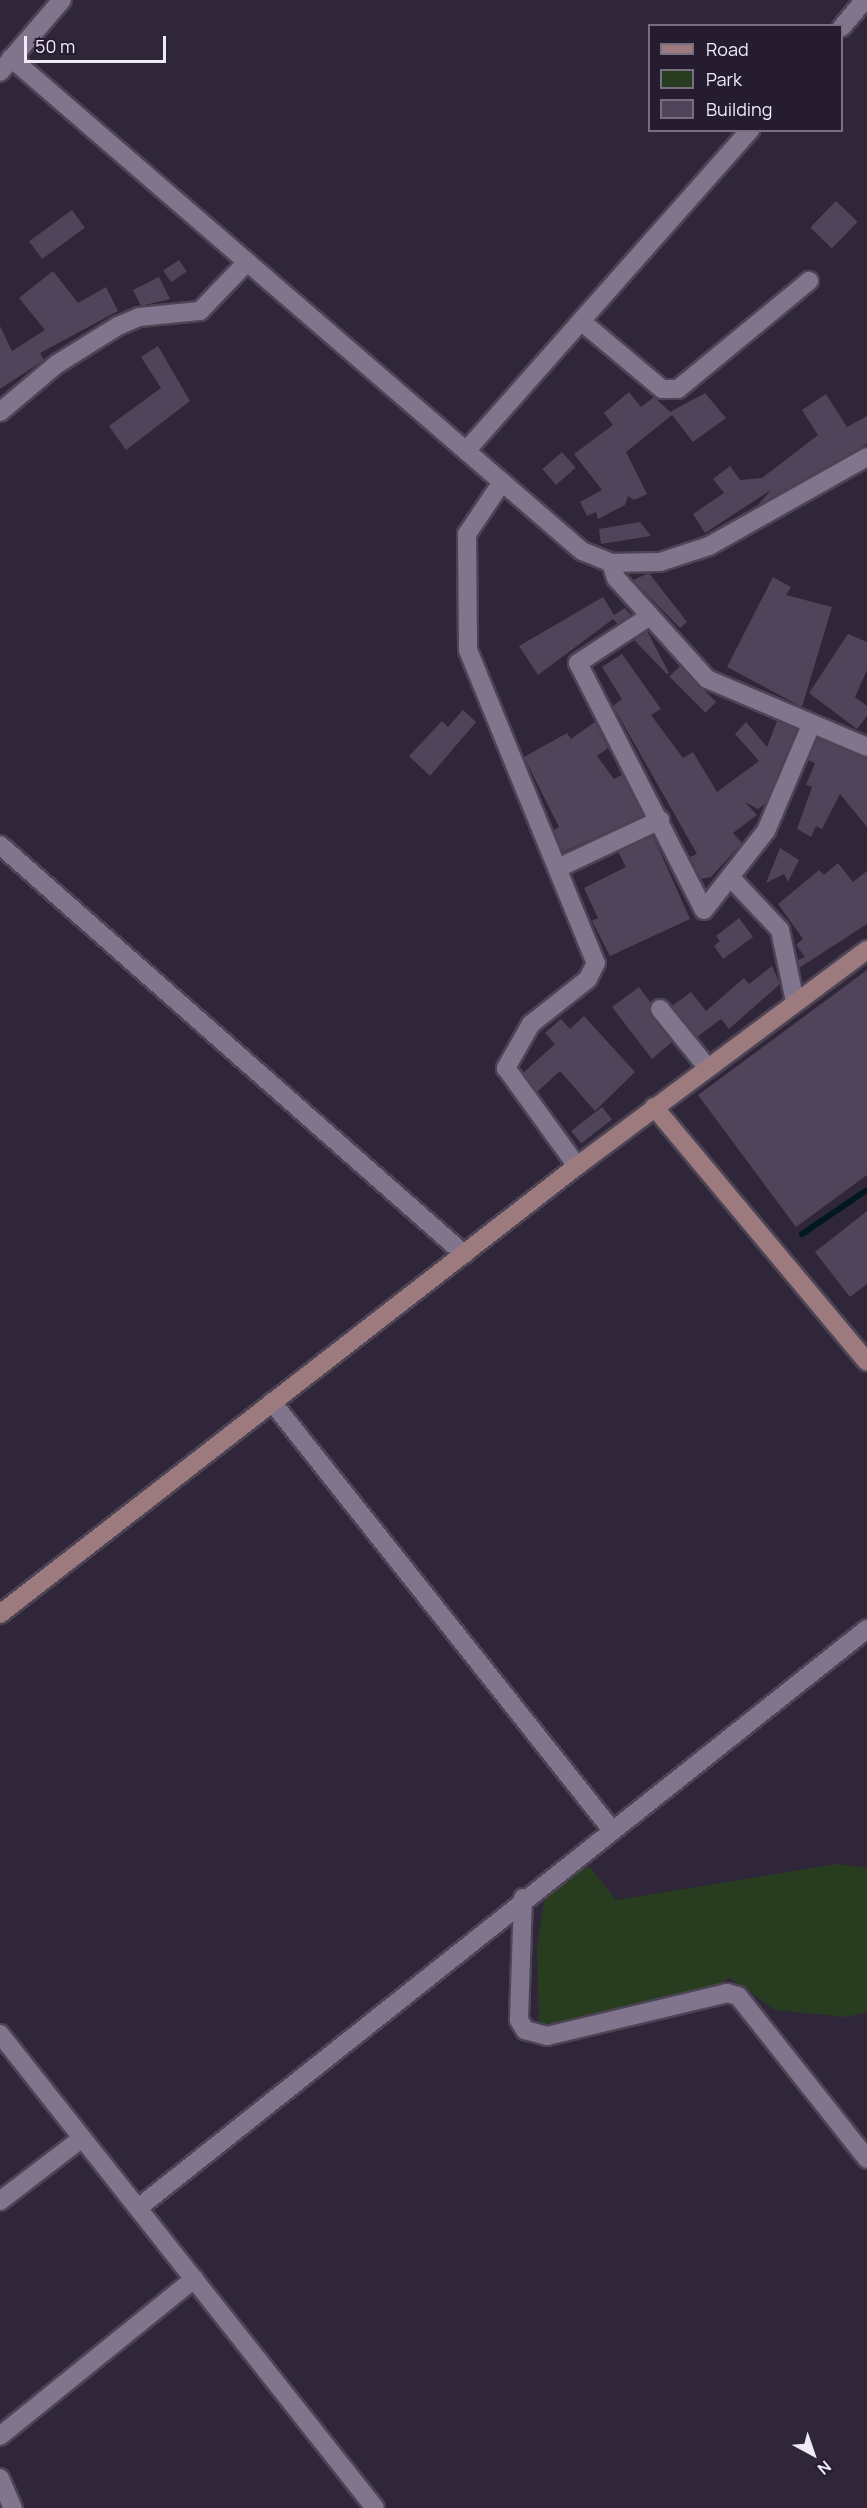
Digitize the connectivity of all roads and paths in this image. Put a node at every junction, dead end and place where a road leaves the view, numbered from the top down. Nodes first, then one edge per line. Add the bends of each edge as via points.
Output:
1 (62, 0) edge
2 (865, 0) edge
3 (843, 26) edge
4 (6, 65) edge
5 (748, 132) edge
6 (247, 262) junction
7 (809, 281) dead end
8 (581, 321) junction
9 (0, 412) edge
10 (466, 451) junction
11 (867, 457) edge
12 (502, 482) junction
13 (611, 563) junction
14 (651, 616) junction
15 (811, 725) junction
16 (867, 747) edge
17 (660, 820) junction
18 (0, 845) edge
19 (558, 868) junction
20 (731, 878) junction
21 (867, 950) edge
22 (795, 1002) junction
23 (660, 1009) dead end
24 (707, 1067) junction
25 (654, 1107) junction
26 (577, 1166) junction
27 (464, 1254) junction
28 (867, 1362) edge
29 (272, 1402) junction
30 (0, 1614) edge
31 (867, 1629) edge
32 (612, 1829) junction
33 (523, 1898) junction
34 (0, 2034) edge
35 (82, 2138) junction
36 (867, 2159) edge
37 (0, 2201) edge
38 (138, 2208) junction
39 (194, 2279) junction
40 (0, 2436) edge
41 (0, 2478) edge
42 (13, 2508) edge
43 (375, 2508) edge

1 - 4 street
2 - 3 street
4 - 6 street
5 - 8 street
6 - 9 street via 200,311 139,317 118,326 57,364
6 - 10 street
7 - 8 street via 678,389 662,389
8 - 10 street
10 - 12 street
11 - 13 street via 709,546 660,562
12 - 13 street via 582,551
12 - 19 street via 467,534 468,650
13 - 14 street via 616,578
14 - 15 street via 707,679
14 - 17 street via 578,663
15 - 16 street
15 - 20 street via 766,831
17 - 19 street
17 - 20 street via 704,910
18 - 27 street
19 - 26 street via 594,954 594,971 531,1024 506,1068
20 - 22 street via 780,930
21 - 22 street
22 - 24 street
23 - 24 street
24 - 25 street
25 - 26 street
25 - 28 street
26 - 27 street
27 - 29 street
29 - 30 street
29 - 32 street
31 - 32 street
32 - 33 street
33 - 36 street via 519,2020 525,2030 547,2036 727,1993 738,1996
33 - 38 street
34 - 35 street
35 - 37 street
35 - 38 street
38 - 39 street
39 - 40 street
39 - 43 street
41 - 42 street

